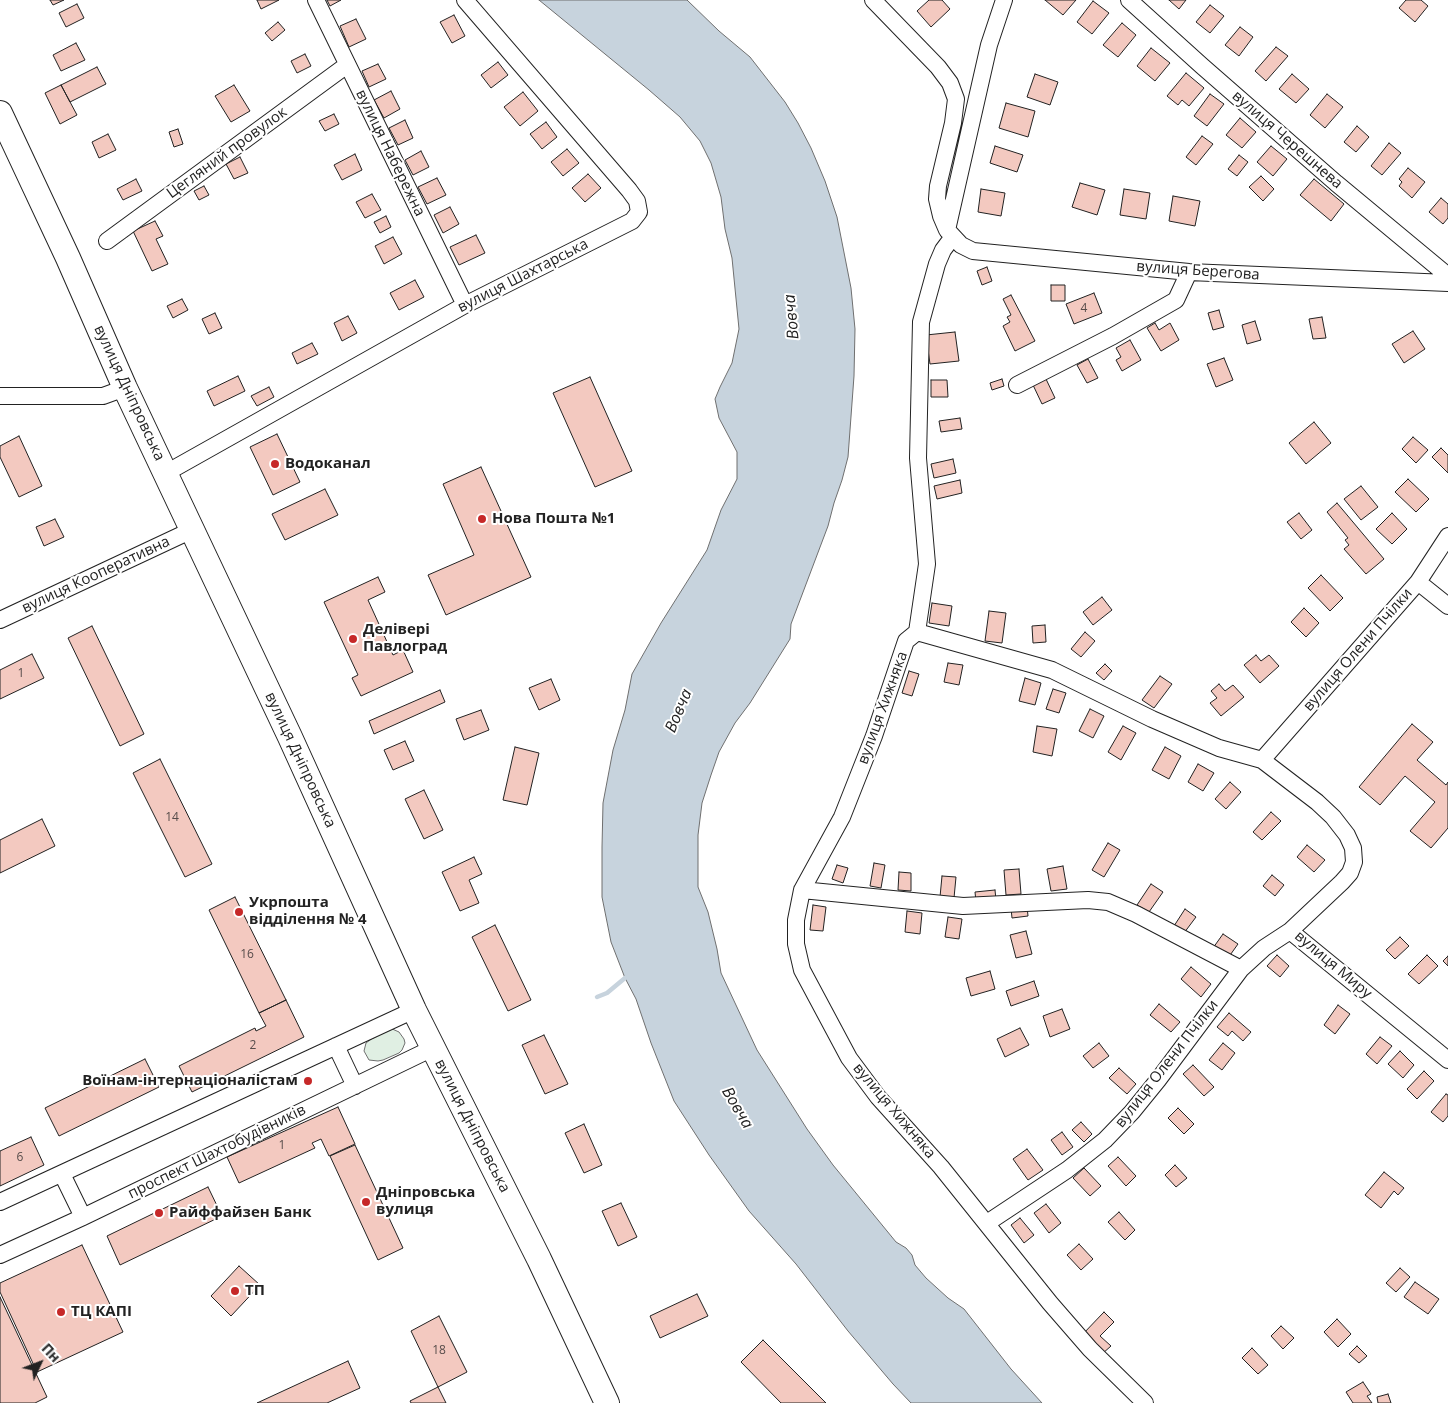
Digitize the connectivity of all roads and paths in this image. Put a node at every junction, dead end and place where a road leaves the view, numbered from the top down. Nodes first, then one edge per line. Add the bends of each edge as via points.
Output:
1 (316, 0) edge
2 (464, 0) edge
3 (872, 0) edge
4 (1004, 0) edge
5 (1129, 0) edge
6 (347, 65) junction
7 (0, 113) edge
8 (949, 234) junction
9 (107, 241) dead end
10 (1190, 272) junction
11 (1448, 276) edge
12 (1448, 283) edge
13 (465, 305) junction
14 (1017, 385) dead end
15 (125, 388) junction
16 (0, 396) edge
17 (166, 473) junction
18 (192, 530) junction
19 (1448, 536) edge
20 (1418, 582) junction
21 (1448, 606) edge
22 (0, 620) edge
23 (917, 632) junction
24 (1262, 760) junction
25 (802, 890) junction
26 (1290, 931) junction
27 (1241, 969) junction
28 (414, 1010) junction
29 (336, 1046) junction
30 (433, 1048) junction
31 (1448, 1060) edge
32 (355, 1086) junction
33 (62, 1174) junction
34 (0, 1202) edge
35 (82, 1217) junction
36 (987, 1223) junction
37 (0, 1255) edge
38 (607, 1403) edge
39 (1145, 1403) edge

1 - 6 street, вулиця Набережна
2 - 13 street, вулиця Шахтарська via 629,190 637,201 639,212 632,221
3 - 8 street via 938,67 950,83 956,99 937,198
4 - 8 street via 989,45
5 - 11 street, вулиця Черешнева via 1336,183
6 - 9 street, Цегляний провулок
6 - 13 street, вулиця Набережна
7 - 15 highway, вулиця Дніпровська
8 - 10 street, вулиця Берегова via 973,251
8 - 23 street via 921,322 918,458 927,564
10 - 12 street, вулиця Берегова
10 - 14 street via 1176,300
13 - 17 street, вулиця Шахтарська
15 - 16 street via 103,396
15 - 17 highway, вулиця Дніпровська
17 - 18 highway, вулиця Дніпровська
18 - 22 street, вулиця Кооперативна
18 - 28 highway, вулиця Дніпровська
19 - 20 street, вулиця Олени Пчілки
20 - 21 street
20 - 24 street, вулиця Олени Пчілки
23 - 24 street via 1052,670 1219,748
23 - 25 street, вулиця Хижняка via 906,640 874,736 842,817
24 - 26 street, вулиця Миру via 1333,817 1353,848 1354,862 1350,873
25 - 27 street via 964,906 1088,900 1108,902
25 - 36 street, вулиця Хижняка via 796,920 796,944 802,970 849,1058 878,1097
26 - 27 street, вулиця Олени Пчілки
26 - 31 street, вулиця Миру
27 - 36 street, вулиця Олени Пчілки via 1158,1080 1105,1140
28 - 29 street
28 - 30 highway, вулиця Дніпровська
29 - 32 street
29 - 33 street
30 - 32 street, проспект Шахтобудівників
30 - 38 highway, вулиця Дніпровська
32 - 35 street, проспект Шахтобудівників
33 - 34 street
33 - 35 street
35 - 37 street, проспект Шахтобудівників
36 - 39 street, вулиця Хижняка via 1090,1349

